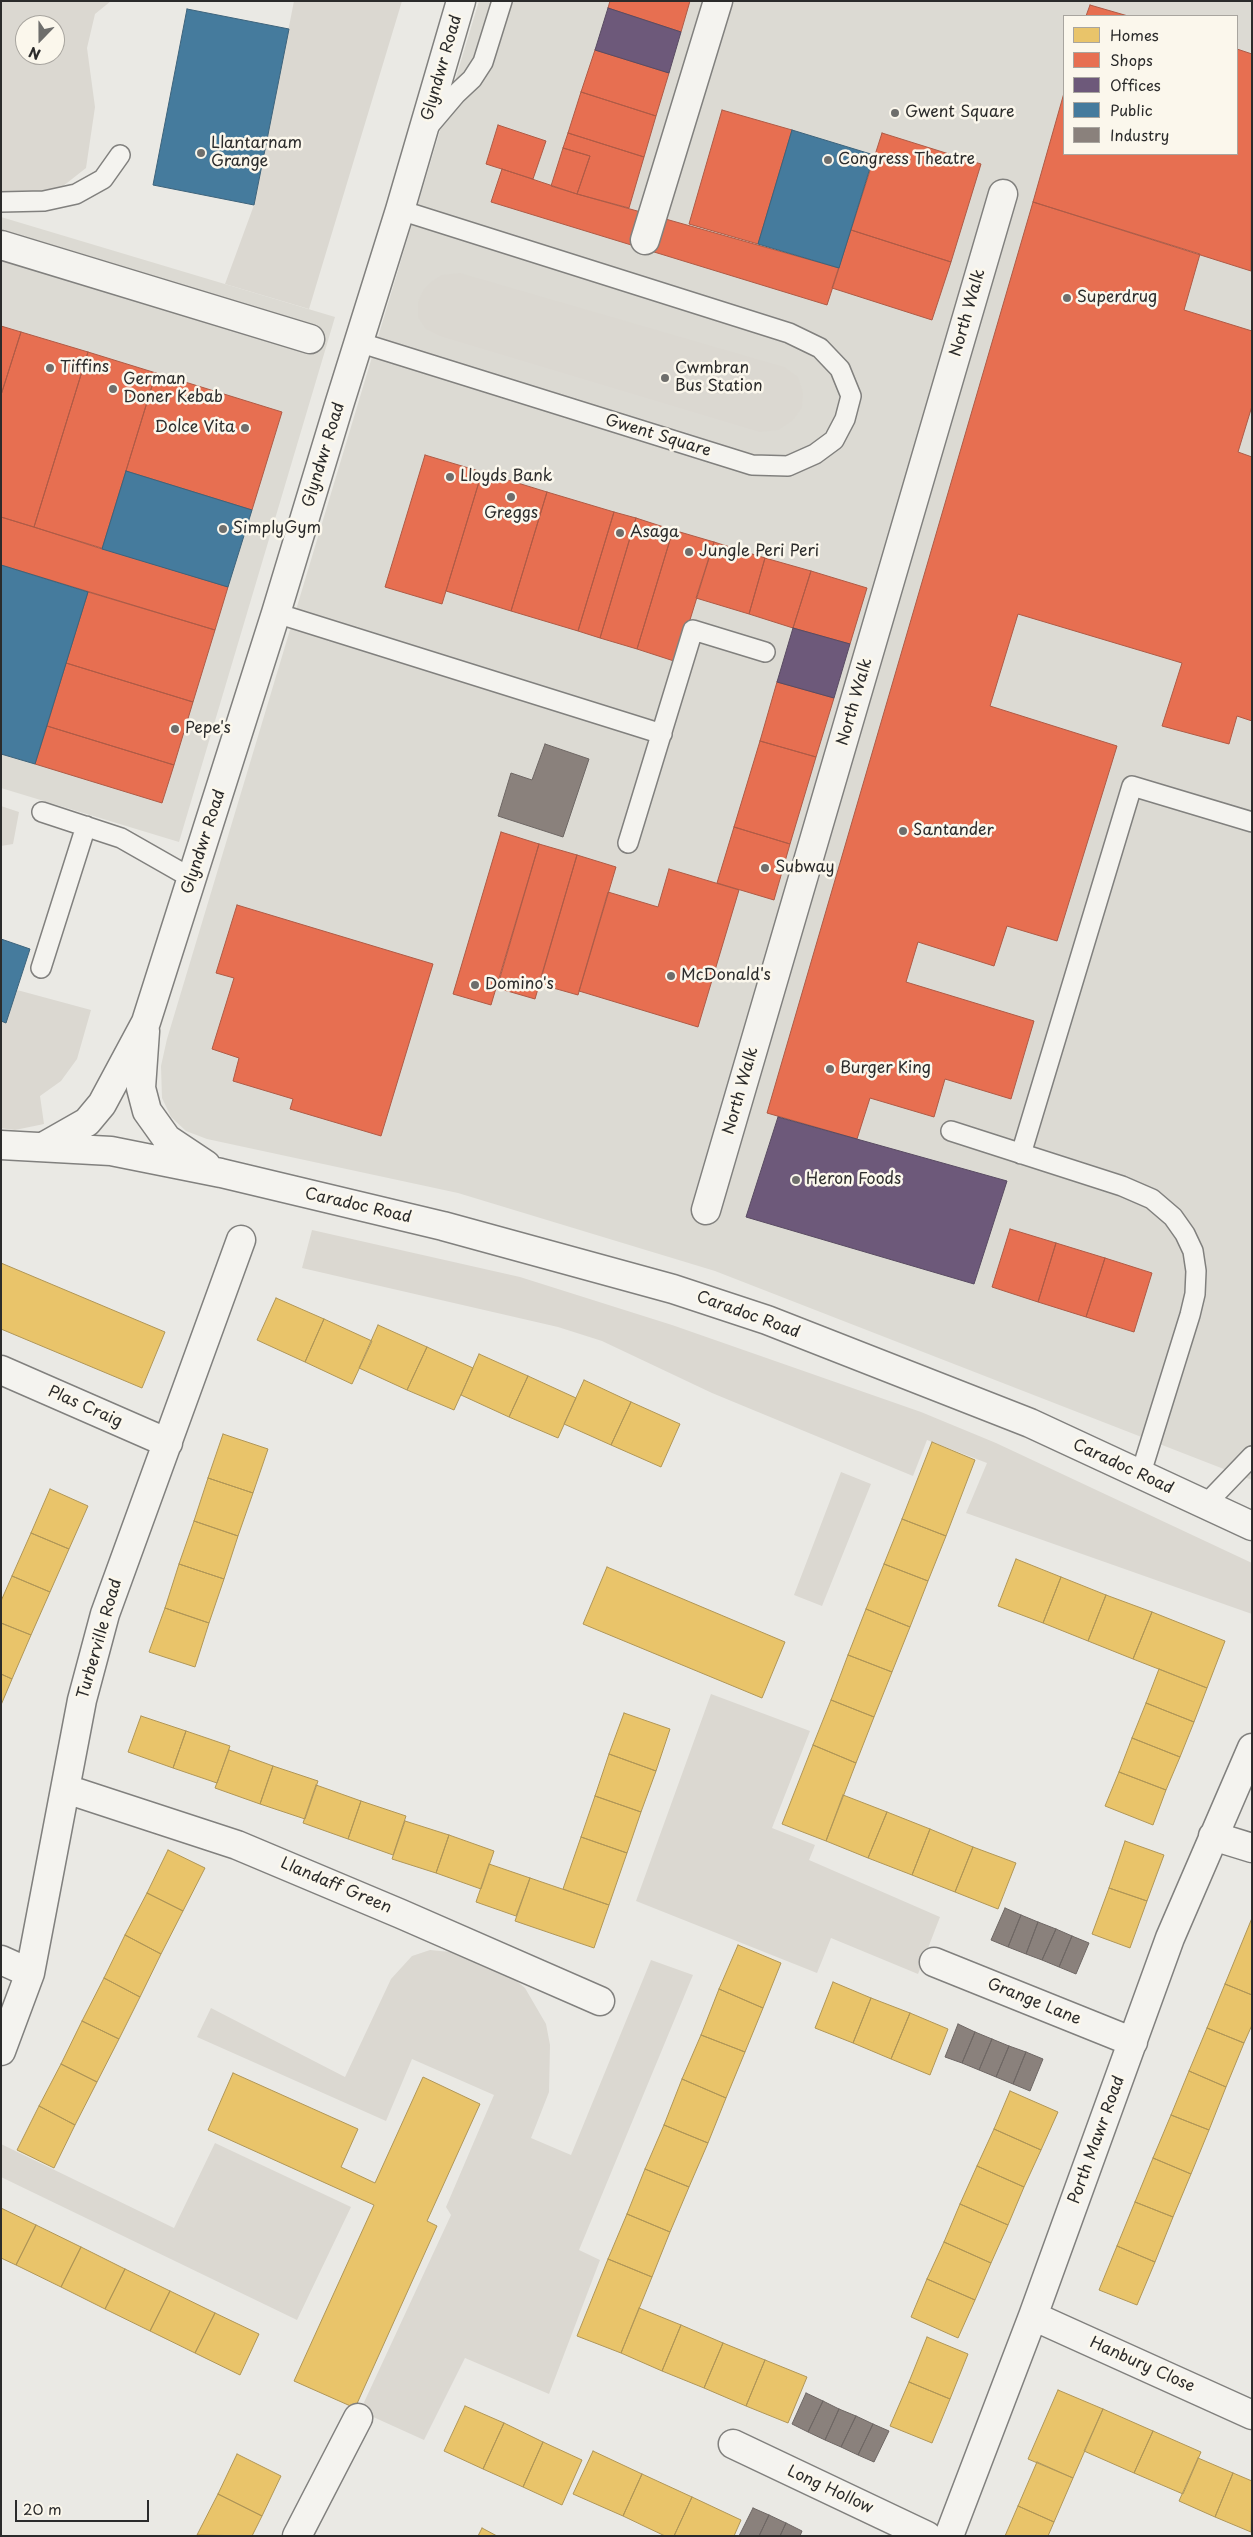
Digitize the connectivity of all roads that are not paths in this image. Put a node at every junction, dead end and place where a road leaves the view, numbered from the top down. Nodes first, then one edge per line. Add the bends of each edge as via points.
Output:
1 (461, 1) edge
2 (502, 1) edge
3 (718, 1) edge
4 (422, 133) junction
5 (120, 155) dead end
6 (1003, 194) dead end
7 (1, 202) edge
8 (400, 210) junction
9 (646, 240) dead end
10 (1, 245) edge
11 (310, 339) dead end
12 (358, 342) junction
13 (276, 613) junction
14 (765, 652) dead end
15 (662, 734) junction
16 (42, 812) dead end
17 (1252, 822) edge
18 (86, 826) junction
19 (628, 843) dead end
20 (193, 879) junction
21 (42, 968) dead end
22 (146, 1022) junction
23 (951, 1131) dead end
24 (1, 1145) edge
25 (43, 1147) junction
26 (1021, 1154) junction
27 (221, 1173) junction
28 (706, 1210) dead end
29 (241, 1240) dead end
30 (1, 1370) edge
31 (168, 1443) junction
32 (1252, 1456) edge
33 (1140, 1476) junction
34 (1205, 1506) junction
35 (1252, 1526) edge
36 (1252, 1748) edge
37 (66, 1789) junction
38 (1213, 1836) junction
39 (1252, 1848) edge
40 (1, 1960) edge
41 (934, 1962) dead end
42 (30, 1973) junction
43 (600, 2001) dead end
44 (1133, 2042) junction
45 (1, 2050) edge
46 (1033, 2316) junction
47 (1252, 2415) edge
48 (358, 2418) dead end
49 (734, 2444) dead end
50 (297, 2536) edge
51 (927, 2536) edge
52 (949, 2536) edge

1 - 4 street, Glyndwr Road
2 - 4 lane via 483,62 472,79
3 - 9 street
4 - 8 street, Glyndwr Road
5 - 7 lane via 103,179 76,194 44,201
6 - 28 street, North Walk
8 - 12 street, Glyndwr Road
8 - 12 lane, Gwent Square via 789,333 820,348 840,369 851,396 846,419 834,440 815,454 788,466 752,465
10 - 11 street
12 - 13 street, Glyndwr Road
13 - 15 lane
13 - 20 street, Glyndwr Road
14 - 15 lane via 693,630
15 - 19 lane
16 - 18 lane
17 - 26 lane via 1132,786
18 - 20 lane via 121,838
18 - 21 lane
20 - 22 street, Glyndwr Road
22 - 25 street, Caradoc Road via 102,1104 87,1122
22 - 27 street, Caradoc Road via 141,1088 147,1111 167,1139
23 - 26 lane
24 - 25 street, Caradoc Road
25 - 27 street, Caradoc Road via 111,1151
26 - 33 lane via 1122,1186 1152,1199 1173,1217 1193,1251 1196,1271 1190,1315
27 - 33 street, Caradoc Road via 443,1226 726,1305 1030,1424
29 - 31 street, Turberville Road
30 - 31 street, Plas Craig
31 - 37 street, Turberville Road via 122,1561 100,1630 82,1700
32 - 34 lane
33 - 34 street, Caradoc Road
34 - 35 street, Caradoc Road
36 - 38 street, Porth Mawr Road
37 - 42 street, Turberville Road
37 - 43 street, Llandaff Green via 237,1845
38 - 39 street
38 - 44 street, Porth Mawr Road via 1170,1938
40 - 42 street
41 - 44 street, Grange Lane
42 - 45 street, Turberville Road
44 - 46 street, Porth Mawr Road
46 - 47 street, Hanbury Close
46 - 52 street, Porth Mawr Road
48 - 50 street
49 - 51 street, Long Hollow

